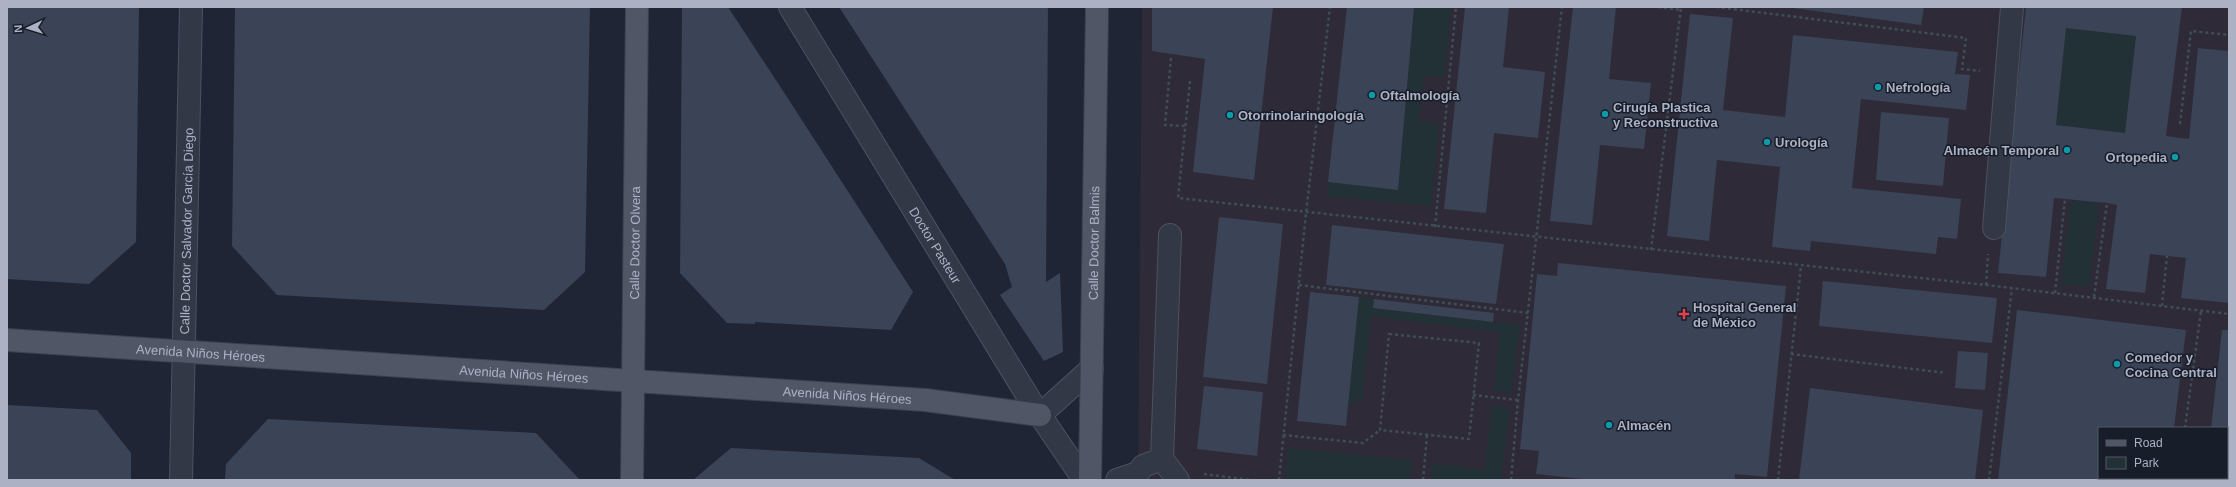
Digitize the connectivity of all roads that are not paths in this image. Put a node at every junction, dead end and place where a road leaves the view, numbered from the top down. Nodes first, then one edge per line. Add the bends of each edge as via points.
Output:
1 (191, 7) edge
2 (637, 7) edge
3 (790, 7) edge
4 (1097, 7) edge
5 (2012, 7) edge
6 (1994, 228) dead end
7 (1170, 234) dead end
8 (7, 340) edge
9 (183, 350) junction
10 (1092, 368) junction
11 (633, 380) junction
12 (1040, 415) junction
13 (1162, 459) junction
14 (181, 480) edge
15 (632, 480) edge
16 (1084, 480) edge
17 (1090, 480) edge
18 (1118, 480) edge
19 (1178, 480) edge

1 - 9 street, Calle Doctor Salvador García Diego
2 - 11 main road, Calle Doctor Olvera
3 - 12 street, Doctor Pasteur
4 - 10 main road, Calle Doctor Balmis
5 - 6 street
7 - 13 street
8 - 9 main road, Avenida Niños Héroes
9 - 11 main road, Avenida Niños Héroes
9 - 14 street, Calle Doctor Salvador García Diego
10 - 12 street
10 - 17 main road, Calle Doctor Balmis
11 - 12 main road, Avenida Niños Héroes via 925,400
11 - 15 main road, Calle Doctor Olvera
12 - 16 street, Doctor Pasteur
13 - 18 street via 1143,466 1138,473
13 - 19 street

